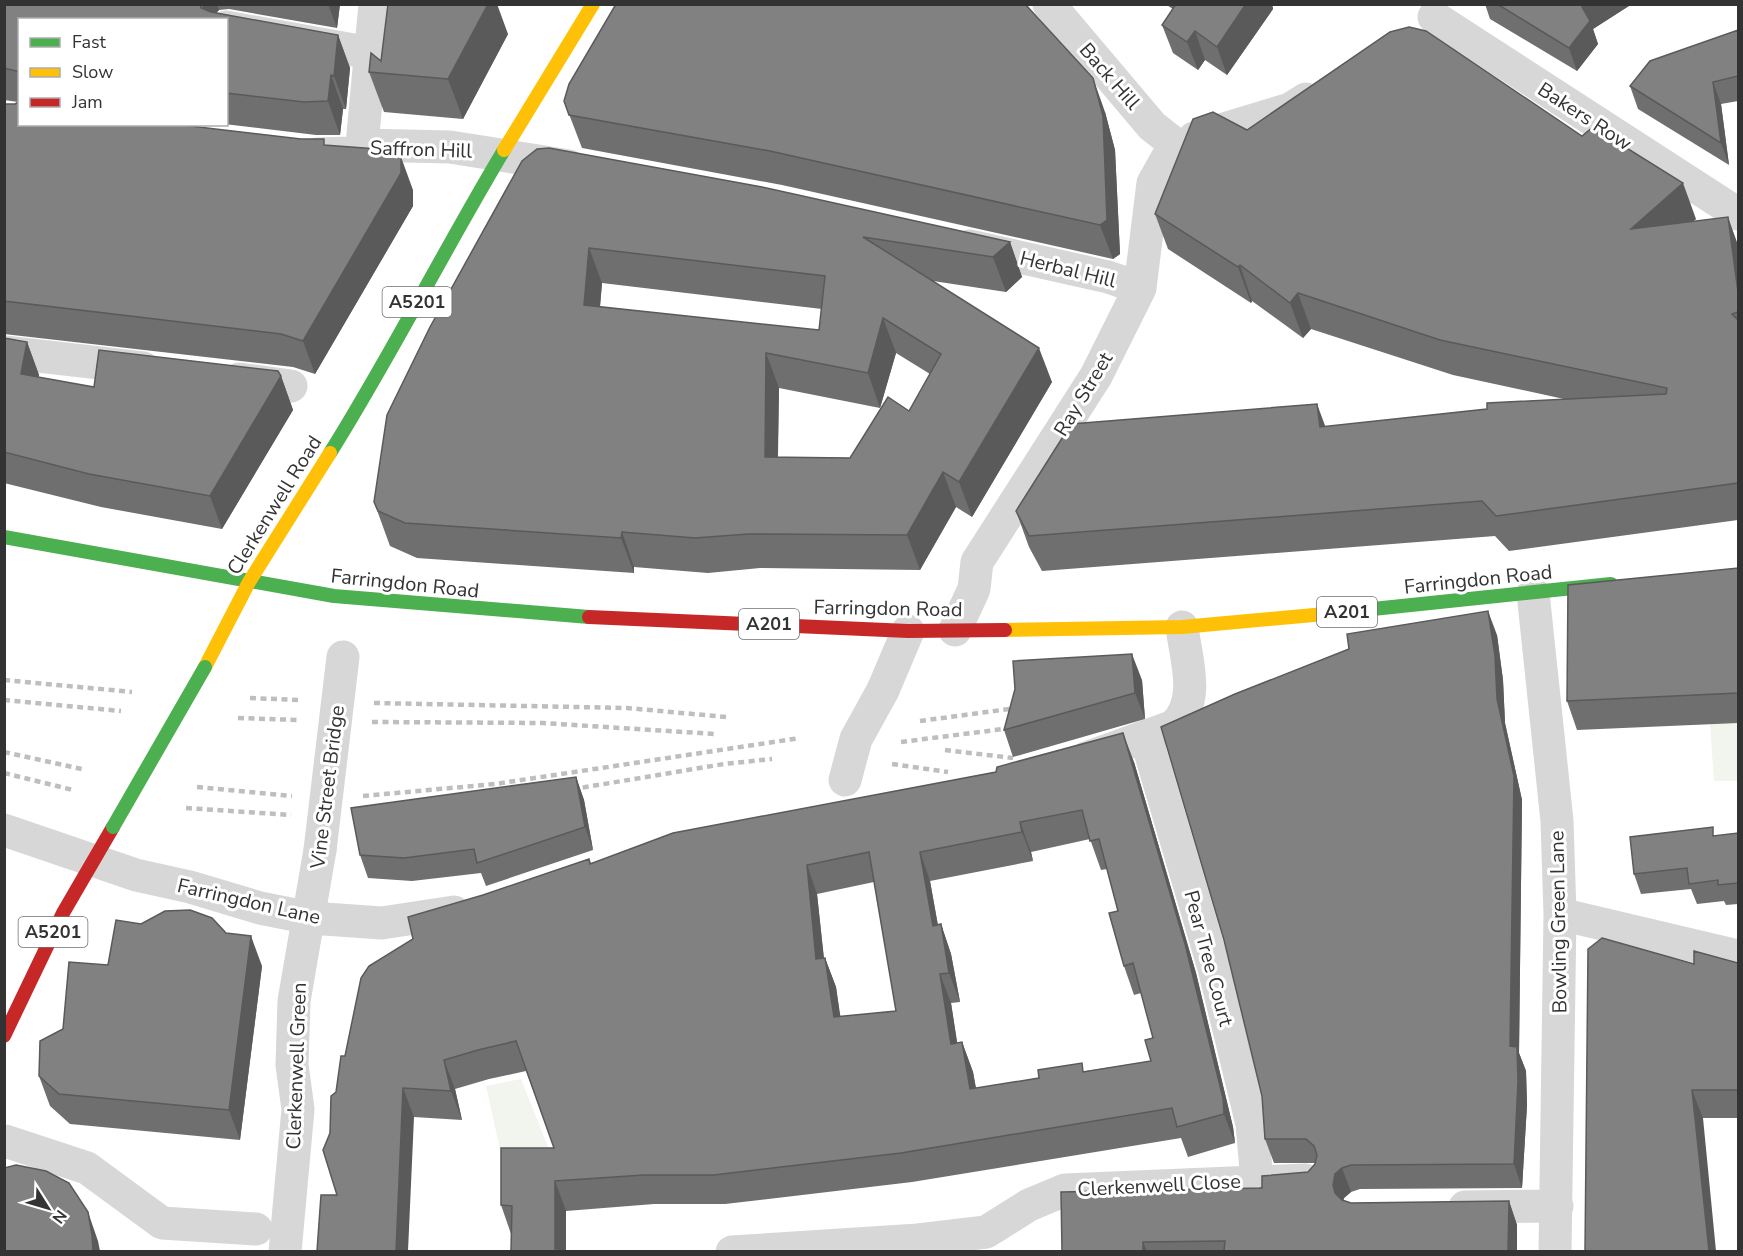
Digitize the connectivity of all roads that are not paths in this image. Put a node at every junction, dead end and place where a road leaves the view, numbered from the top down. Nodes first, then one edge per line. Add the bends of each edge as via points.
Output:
1 (375, 4) edge
2 (593, 4) edge
3 (1050, 5) edge
4 (1431, 18) edge
5 (228, 27) edge
6 (370, 53) junction
7 (1329, 84) edge
8 (1175, 144) junction
9 (362, 145) junction
10 (291, 152) edge
11 (500, 155) junction
12 (603, 171) edge
13 (1738, 214) edge
14 (938, 238) edge
15 (1140, 288) junction
16 (4, 352) edge
17 (173, 372) edge
18 (208, 376) edge
19 (291, 386) dead end
20 (4, 537) edge
21 (249, 582) junction
22 (1625, 582) edge
23 (1533, 593) junction
24 (1182, 627) junction
25 (955, 630) junction
26 (908, 631) junction
27 (343, 657) dead end
28 (1146, 738) junction
29 (1056, 766) edge
30 (848, 798) edge
31 (4, 830) edge
32 (94, 860) junction
33 (485, 904) edge
34 (1560, 914) junction
35 (310, 918) junction
36 (1738, 956) edge
37 (4, 1036) edge
38 (5, 1141) edge
39 (1307, 1180) edge
40 (1257, 1181) junction
41 (1557, 1206) junction
42 (1430, 1208) edge
43 (256, 1229) dead end
44 (159, 1237) edge
45 (988, 1242) edge
46 (285, 1251) edge
47 (732, 1251) edge
48 (1555, 1251) edge

1 - 6 street
2 - 11 main road, Clerkenwell Road / A5201
3 - 8 street, Back Hill via 1152,126
4 - 13 street, Bakers Row
5 - 6 street
6 - 9 street
7 - 8 street via 1290,109
8 - 15 street, Ray Street via 1153,183
9 - 10 street, Saffron Hill via 352,153
9 - 11 street, Saffron Hill via 450,147
11 - 12 street
11 - 21 main road, Clerkenwell Road / A5201 via 360,405
14 - 15 street, Herbal Hill
15 - 25 street, Ray Street via 1096,376 977,562 974,589
16 - 17 street
18 - 19 street
20 - 21 main road, Farringdon Road / A201
21 - 26 main road, Farringdon Road / A201 via 314,594 478,610
21 - 32 main road, Clerkenwell Road / A5201, bridge
22 - 23 main road, Farringdon Road / A201
23 - 24 main road, Farringdon Road / A201
23 - 34 street, Bowling Green Lane via 1557,821
24 - 25 main road, Farringdon Road / A201
24 - 28 street via 1192,692 1185,715 1174,726
25 - 26 main road, Farringdon Road / A201
26 - 30 street, bridge via 883,690 856,739
27 - 35 street, Vine Street Bridge, bridge
28 - 29 street
28 - 40 street, Pear Tree Court via 1214,968 1252,1124
31 - 32 street, Farringdon Lane
32 - 35 street, Farringdon Lane via 136,875
32 - 37 main road, Clerkenwell Road / A5201 via 49,940
33 - 35 street, Farringdon Lane via 382,923
34 - 36 street
34 - 41 street, Bowling Green Lane
35 - 46 street, Clerkenwell Green via 294,1001 292,1065 298,1109
38 - 44 street via 87,1168
39 - 40 street, Clerkenwell Close
40 - 45 street, Clerkenwell Close via 1065,1190 1029,1205
41 - 42 street
41 - 48 street, Bowling Green Lane
43 - 44 street
45 - 47 street, Clerkenwell Close via 918,1240

